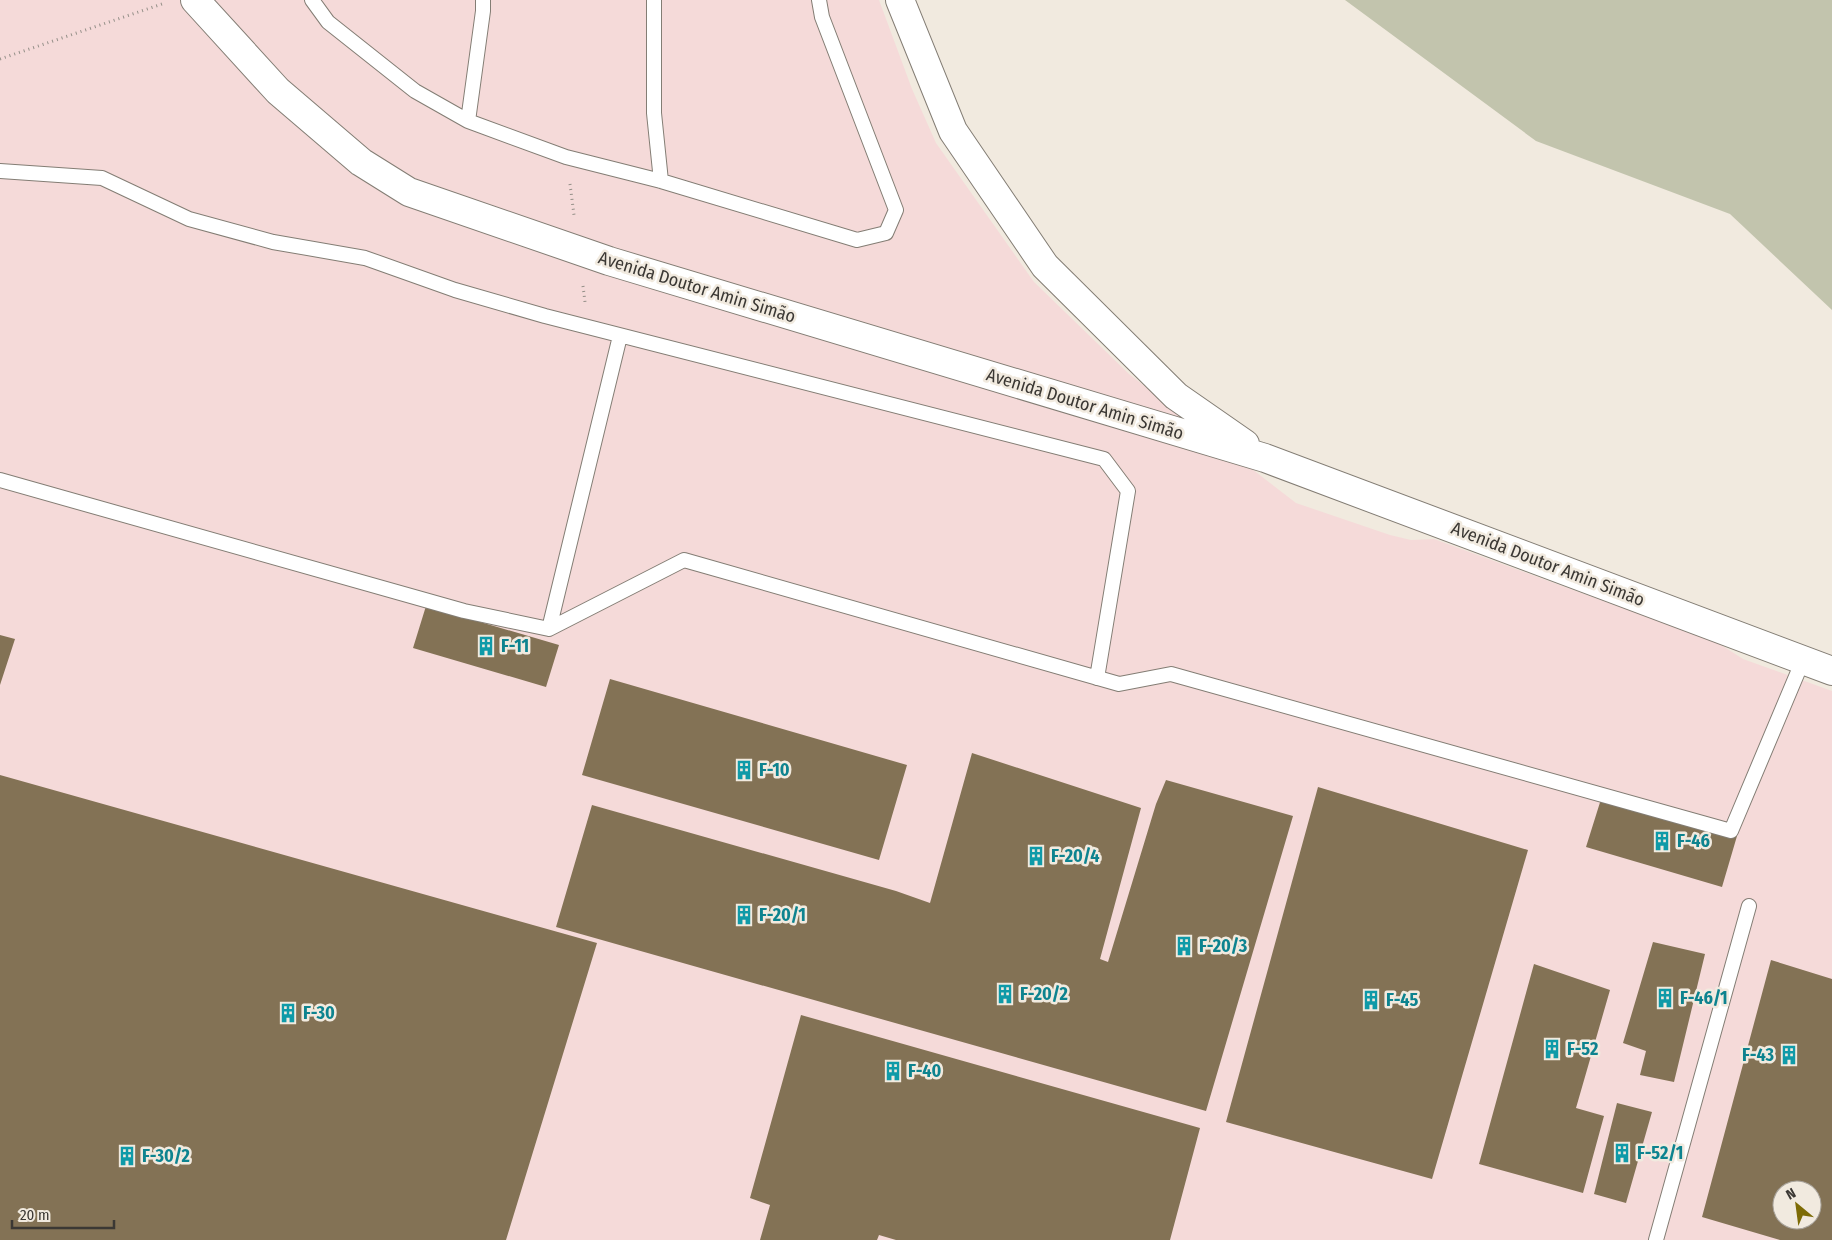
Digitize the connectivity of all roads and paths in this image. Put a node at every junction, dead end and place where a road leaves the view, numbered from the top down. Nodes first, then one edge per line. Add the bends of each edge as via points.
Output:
1 (175, 0) edge
2 (195, 0) edge
3 (312, 0) edge
4 (483, 0) edge
5 (654, 0) edge
6 (819, 0) edge
7 (900, 0) edge
8 (0, 59) edge
9 (468, 121) junction
10 (0, 171) edge
11 (660, 181) junction
12 (620, 336) junction
13 (1265, 458) junction
14 (0, 480) edge
15 (549, 629) junction
16 (1803, 660) junction
17 (1832, 671) edge
18 (1098, 678) junction
19 (1749, 906) dead end
20 (1656, 1240) edge

1 - 8 path
2 - 13 street, Avenida Doutor Amin Simão via 278,91 361,162 409,192 609,261
3 - 9 lane via 328,22 414,91
4 - 9 lane
5 - 11 lane via 654,113
6 - 11 lane via 822,17 896,210 886,232 857,240
7 - 13 street, Avenida Doutor Amin Simão via 953,131 1045,266 1176,396
9 - 11 lane via 566,157
10 - 12 lane via 102,178 189,219 273,242 365,258 455,290
12 - 15 lane
12 - 18 lane via 1104,459 1128,491
13 - 16 street, Avenida Doutor Amin Simão
14 - 15 lane via 464,611
15 - 18 lane via 684,560
16 - 17 street, Avenida Doutor Amin Simão
16 - 18 lane via 1730,831 1171,674 1120,684
19 - 20 lane

